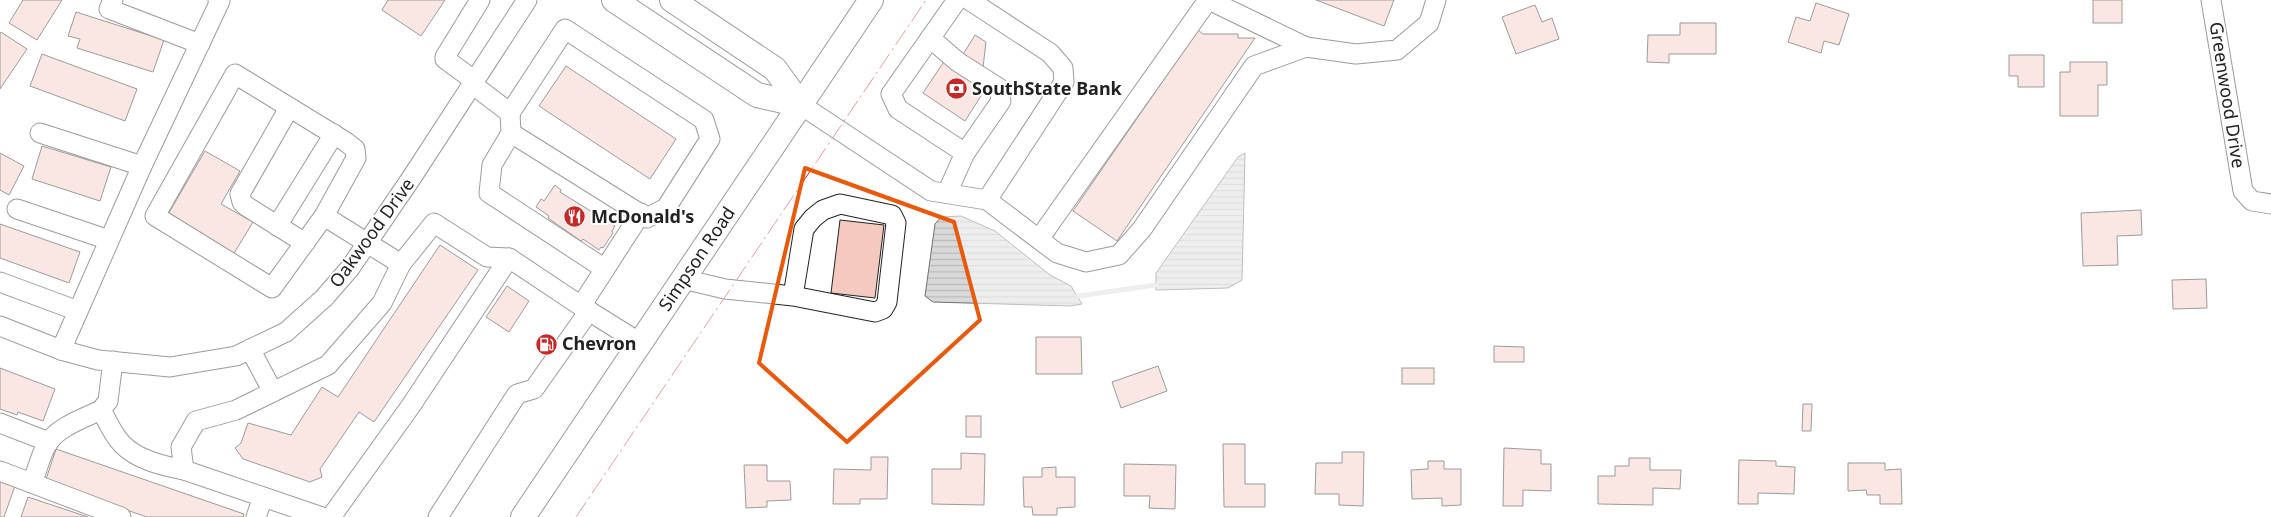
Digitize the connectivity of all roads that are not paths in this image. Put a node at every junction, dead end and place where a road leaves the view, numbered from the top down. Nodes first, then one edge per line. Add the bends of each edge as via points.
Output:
1 (113, 0) edge
2 (218, 0) edge
3 (480, 0) edge
4 (527, 0) edge
5 (614, 0) edge
6 (672, 0) edge
7 (870, 0) edge
8 (958, 0) edge
9 (969, 0) edge
10 (1208, 0) edge
11 (1436, 0) edge
12 (2211, 0) edge
13 (930, 38) junction
14 (200, 44) junction
15 (1306, 47) junction
16 (474, 83) junction
17 (801, 105) junction
18 (289, 108) junction
19 (510, 113) junction
20 (40, 133) dead end
21 (511, 133) junction
22 (334, 134) junction
23 (965, 153) junction
24 (142, 166) junction
25 (946, 193) junction
26 (987, 200) junction
27 (2271, 204) edge
28 (18, 209) dead end
29 (641, 214) junction
30 (324, 216) junction
31 (277, 226) junction
32 (1039, 239) junction
33 (109, 240) junction
34 (304, 243) junction
35 (367, 243) junction
36 (509, 258) junction
37 (401, 264) junction
38 (605, 269) junction
39 (683, 279) junction
40 (0, 282) edge
41 (794, 296) junction
42 (585, 309) junction
43 (78, 311) junction
44 (0, 326) edge
45 (640, 342) junction
46 (250, 349) junction
47 (61, 350) junction
48 (113, 361) junction
49 (273, 392) junction
50 (101, 410) junction
51 (0, 423) edge
52 (49, 442) junction
53 (184, 470) junction
54 (0, 471) edge
55 (32, 483) junction
56 (263, 497) junction
57 (121, 517) edge
58 (256, 517) edge
59 (322, 517) edge
60 (330, 517) edge
61 (438, 517) edge
62 (523, 517) edge

1 - 14 street via 109,9
2 - 14 street
3 - 16 street via 444,57
4 - 16 street, Oakwood Drive
5 - 17 main road via 757,95
6 - 17 main road via 775,69
7 - 17 main road, Simpson Road
8 - 13 street
9 - 26 street via 1050,53 1063,68 1064,82
10 - 15 street
10 - 32 street
11 - 15 street via 1429,23 1397,50 1356,54
12 - 27 street, Greenwood Drive via 2243,191 2252,201
13 - 23 street via 958,62 999,88 1001,101
13 - 23 street via 891,94 898,109
14 - 24 street
15 - 32 street via 1254,66 1142,229 1119,255 1086,262 1057,253
16 - 19 street
16 - 35 street, Oakwood Drive
17 - 25 street via 931,191
17 - 39 main road, Simpson Road
18 - 22 street
18 - 31 street via 240,194 246,206
18 - 34 street via 235,74 155,216 272,288
19 - 21 street
19 - 29 street via 565,29 704,120 710,139 666,208 647,218
20 - 24 street
21 - 29 street
21 - 38 street via 492,165 489,193
22 - 30 street via 355,149 356,158
22 - 31 street
23 - 25 street
24 - 33 street
25 - 26 street
26 - 32 street
28 - 33 street
29 - 38 street
30 - 34 street
30 - 35 street
31 - 34 street
33 - 43 street
35 - 37 street
35 - 46 street, Oakwood Drive via 318,304 286,332
36 - 37 street via 487,257 434,223
36 - 42 street
36 - 60 street via 410,407
37 - 49 street via 382,303 328,365
38 - 42 street
39 - 41 street via 725,289
39 - 45 main road, Simpson Road
40 - 43 street
41 - 41 street via 804,229 813,218 840,204 892,215 896,223 887,302 883,308 875,312
42 - 45 street
42 - 61 street via 534,389 517,394
43 - 47 street
44 - 47 street, Oakwood Drive
45 - 62 main road, Simpson Road
46 - 48 street, Oakwood Drive via 236,356 170,367
46 - 49 street
47 - 48 street, Oakwood Drive
48 - 50 street via 108,401
49 - 53 street via 236,410 196,421 181,447
50 - 52 street
50 - 53 street via 116,436 129,450 164,466
51 - 52 street
52 - 55 street
53 - 56 street
54 - 55 street
55 - 57 street
56 - 58 street
56 - 59 street

